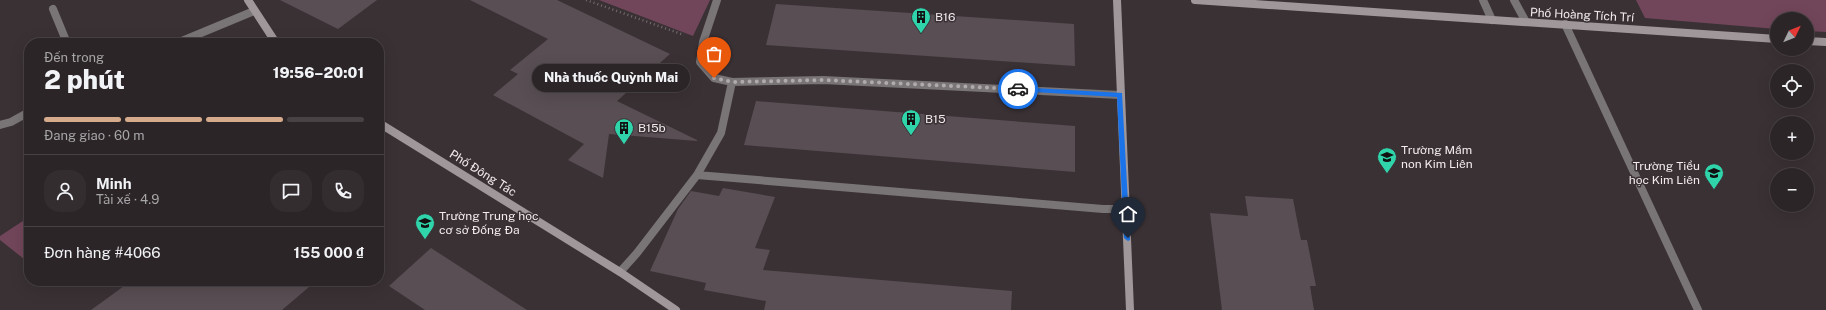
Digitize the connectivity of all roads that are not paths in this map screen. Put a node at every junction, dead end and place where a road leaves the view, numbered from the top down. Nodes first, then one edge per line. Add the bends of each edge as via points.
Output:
1 (248, 0) edge
2 (717, 0) edge
3 (1116, 0) edge
4 (1195, 0) edge
5 (1483, 0) edge
6 (1514, 0) edge
7 (53, 9) dead end
8 (254, 11) junction
9 (1492, 20) junction
10 (1526, 22) junction
11 (1565, 24) junction
12 (65, 38) edge
13 (189, 38) edge
14 (273, 38) edge
15 (1770, 39) edge
16 (1814, 41) edge
17 (1826, 42) edge
18 (732, 82) junction
19 (1120, 95) junction
20 (24, 115) edge
21 (0, 125) edge
22 (384, 125) edge
23 (697, 175) junction
24 (1126, 209) junction
25 (620, 272) junction
26 (676, 310) edge
27 (1130, 310) edge
28 (1698, 310) edge

1 - 8 street
2 - 18 street via 703,42 700,62 714,78
3 - 19 street
4 - 9 street, Phố Hoàng Tích Trí
5 - 9 street
6 - 10 street
7 - 12 street
8 - 13 street
8 - 14 street
9 - 10 street, Phố Hoàng Tích Trí
10 - 11 street, Phố Hoàng Tích Trí
11 - 15 street, Phố Hoàng Tích Trí
11 - 28 street
16 - 17 street
18 - 19 street via 823,80
18 - 23 street via 721,132
19 - 24 street
20 - 21 street
22 - 25 street, Phố Đông Tác
23 - 24 street
23 - 25 street via 638,253
24 - 27 street
25 - 26 street, Phố Đông Tác

